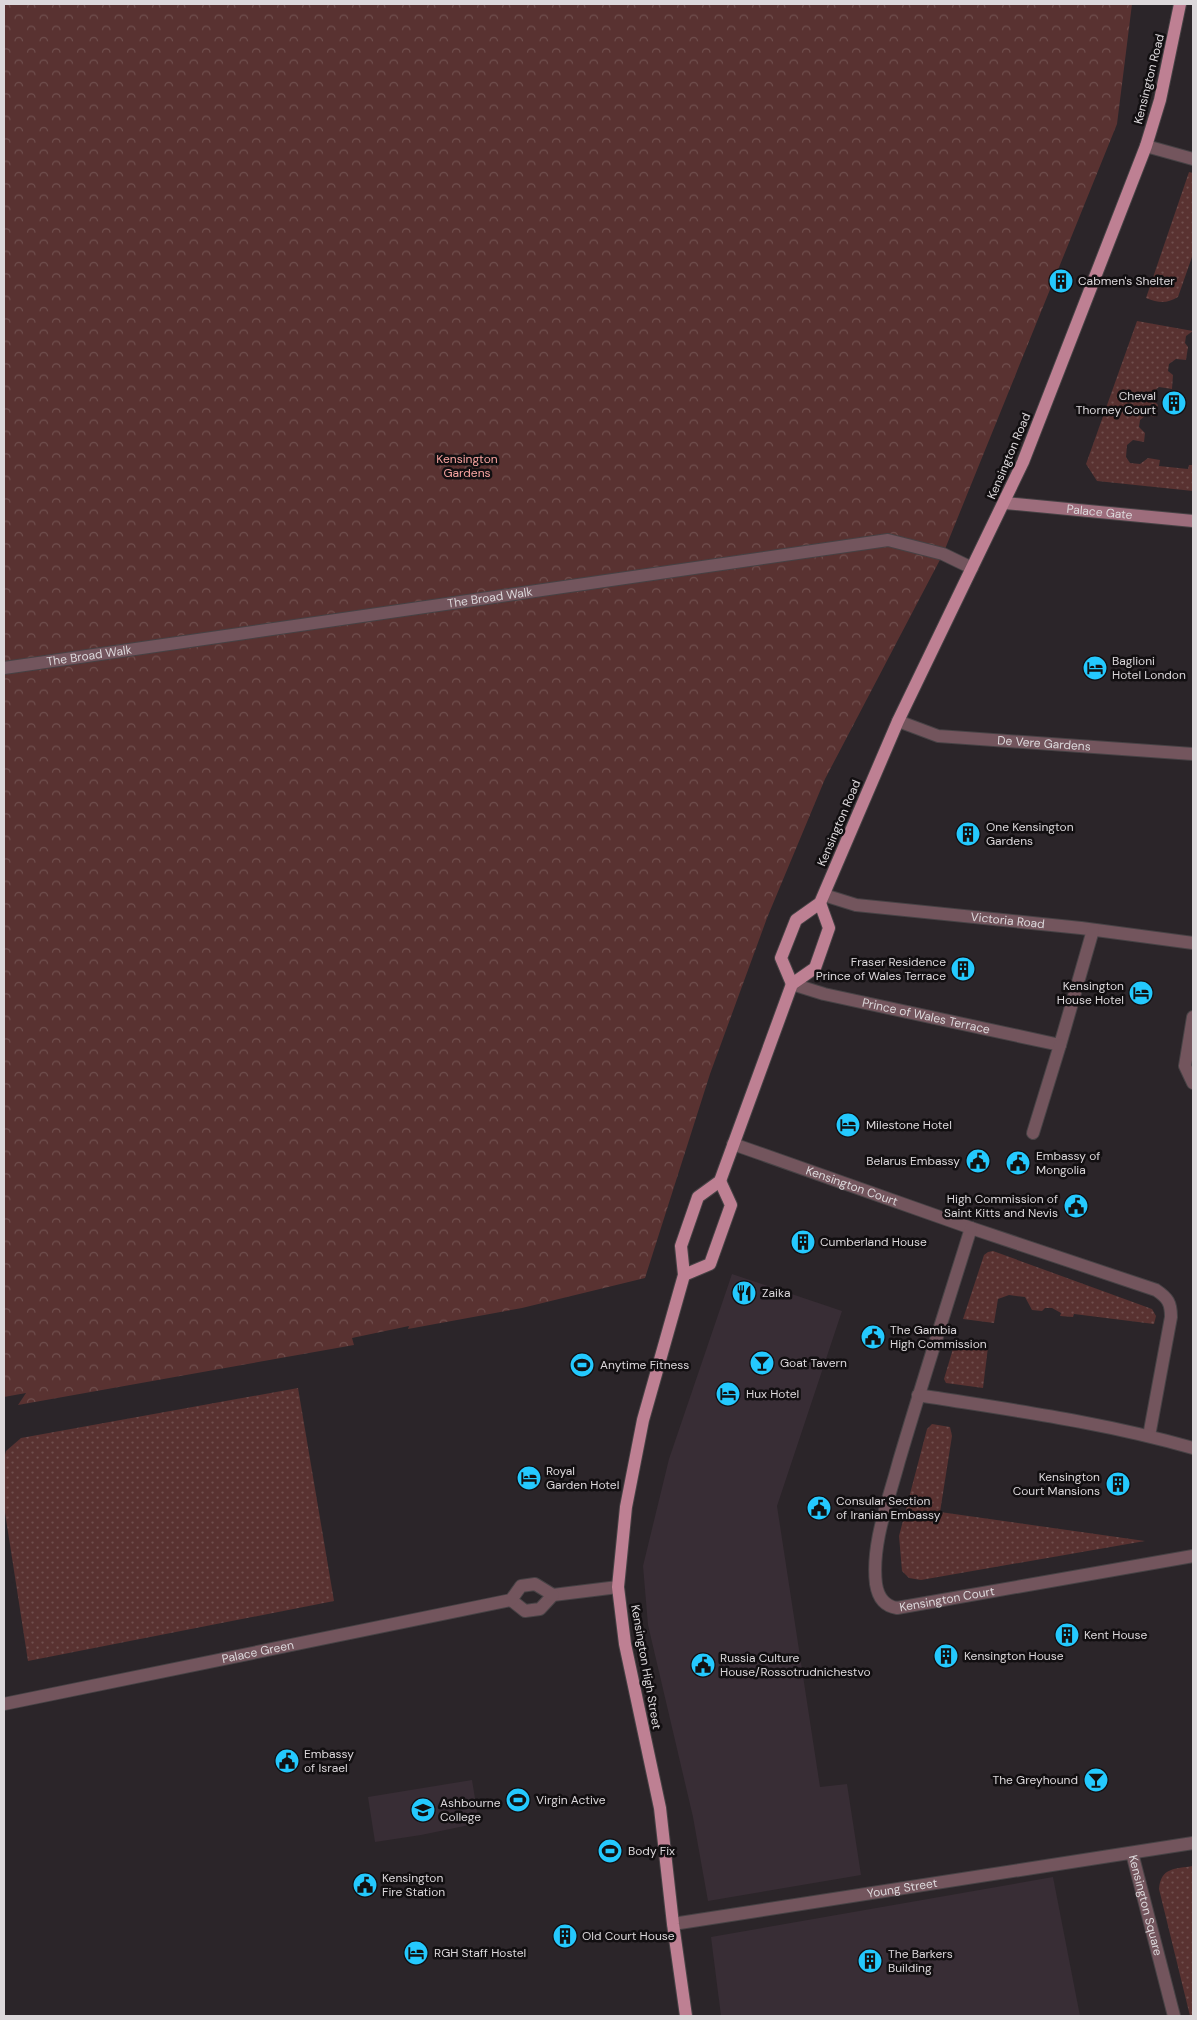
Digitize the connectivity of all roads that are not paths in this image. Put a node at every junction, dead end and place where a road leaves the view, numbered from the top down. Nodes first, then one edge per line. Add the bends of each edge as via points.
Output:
1 (1180, 4) edge
2 (1146, 146) junction
3 (1193, 158) edge
4 (1005, 503) junction
5 (1193, 521) edge
6 (972, 568) junction
7 (4, 668) edge
8 (898, 721) junction
9 (1193, 754) edge
10 (822, 899) junction
11 (1093, 930) junction
12 (1193, 942) edge
13 (792, 984) junction
14 (1193, 1017) edge
15 (1060, 1045) junction
16 (1193, 1082) edge
17 (1033, 1133) dead end
18 (733, 1144) junction
19 (720, 1181) junction
20 (971, 1228) junction
21 (684, 1276) junction
22 (918, 1395) junction
23 (1149, 1436) junction
24 (1193, 1448) edge
25 (1193, 1556) edge
26 (618, 1587) junction
27 (553, 1595) junction
28 (511, 1600) junction
29 (4, 1704) edge
30 (1193, 1843) edge
31 (1132, 1854) junction
32 (673, 1924) junction
33 (686, 2016) edge
34 (1174, 2016) edge

1 - 2 main road, Kensington Road via 1160,100
2 - 3 street
2 - 4 main road, Kensington Road
4 - 5 main road, Palace Gate
4 - 6 main road, Kensington Road
6 - 7 street, The Broad Walk via 943,554 888,540
6 - 8 main road, Kensington Road
8 - 9 street, De Vere Gardens via 938,736
8 - 10 main road, Kensington Road
10 - 11 street, Victoria Road
10 - 13 main road via 829,928 818,960 809,974
10 - 13 main road via 796,920 781,958
11 - 12 street, Victoria Road
11 - 15 street
13 - 15 street, Prince of Wales Terrace via 824,994
13 - 18 main road
14 - 16 street via 1185,1066
15 - 17 street
18 - 19 main road
18 - 20 street, Kensington Court
19 - 21 main road via 698,1197 690,1216 680,1250
19 - 21 main road via 730,1205 710,1264
20 - 22 street, Kensington Court
20 - 23 street, Kensington Court via 1156,1290 1167,1297 1172,1318
21 - 26 main road, Kensington High Street via 641,1430 626,1507
22 - 23 street via 1080,1421
22 - 25 street, Kensington Court via 877,1551 876,1583 879,1594 889,1607
23 - 24 street
26 - 27 street
26 - 32 main road, Kensington High Street via 625,1644 660,1808
27 - 28 street via 540,1609 525,1611
27 - 28 street, Palace Green via 535,1584 522,1586
28 - 29 street, Palace Green
30 - 31 street, Kensington Square
31 - 32 street, Young Street
31 - 34 street, Kensington Square
32 - 33 main road, Kensington High Street

